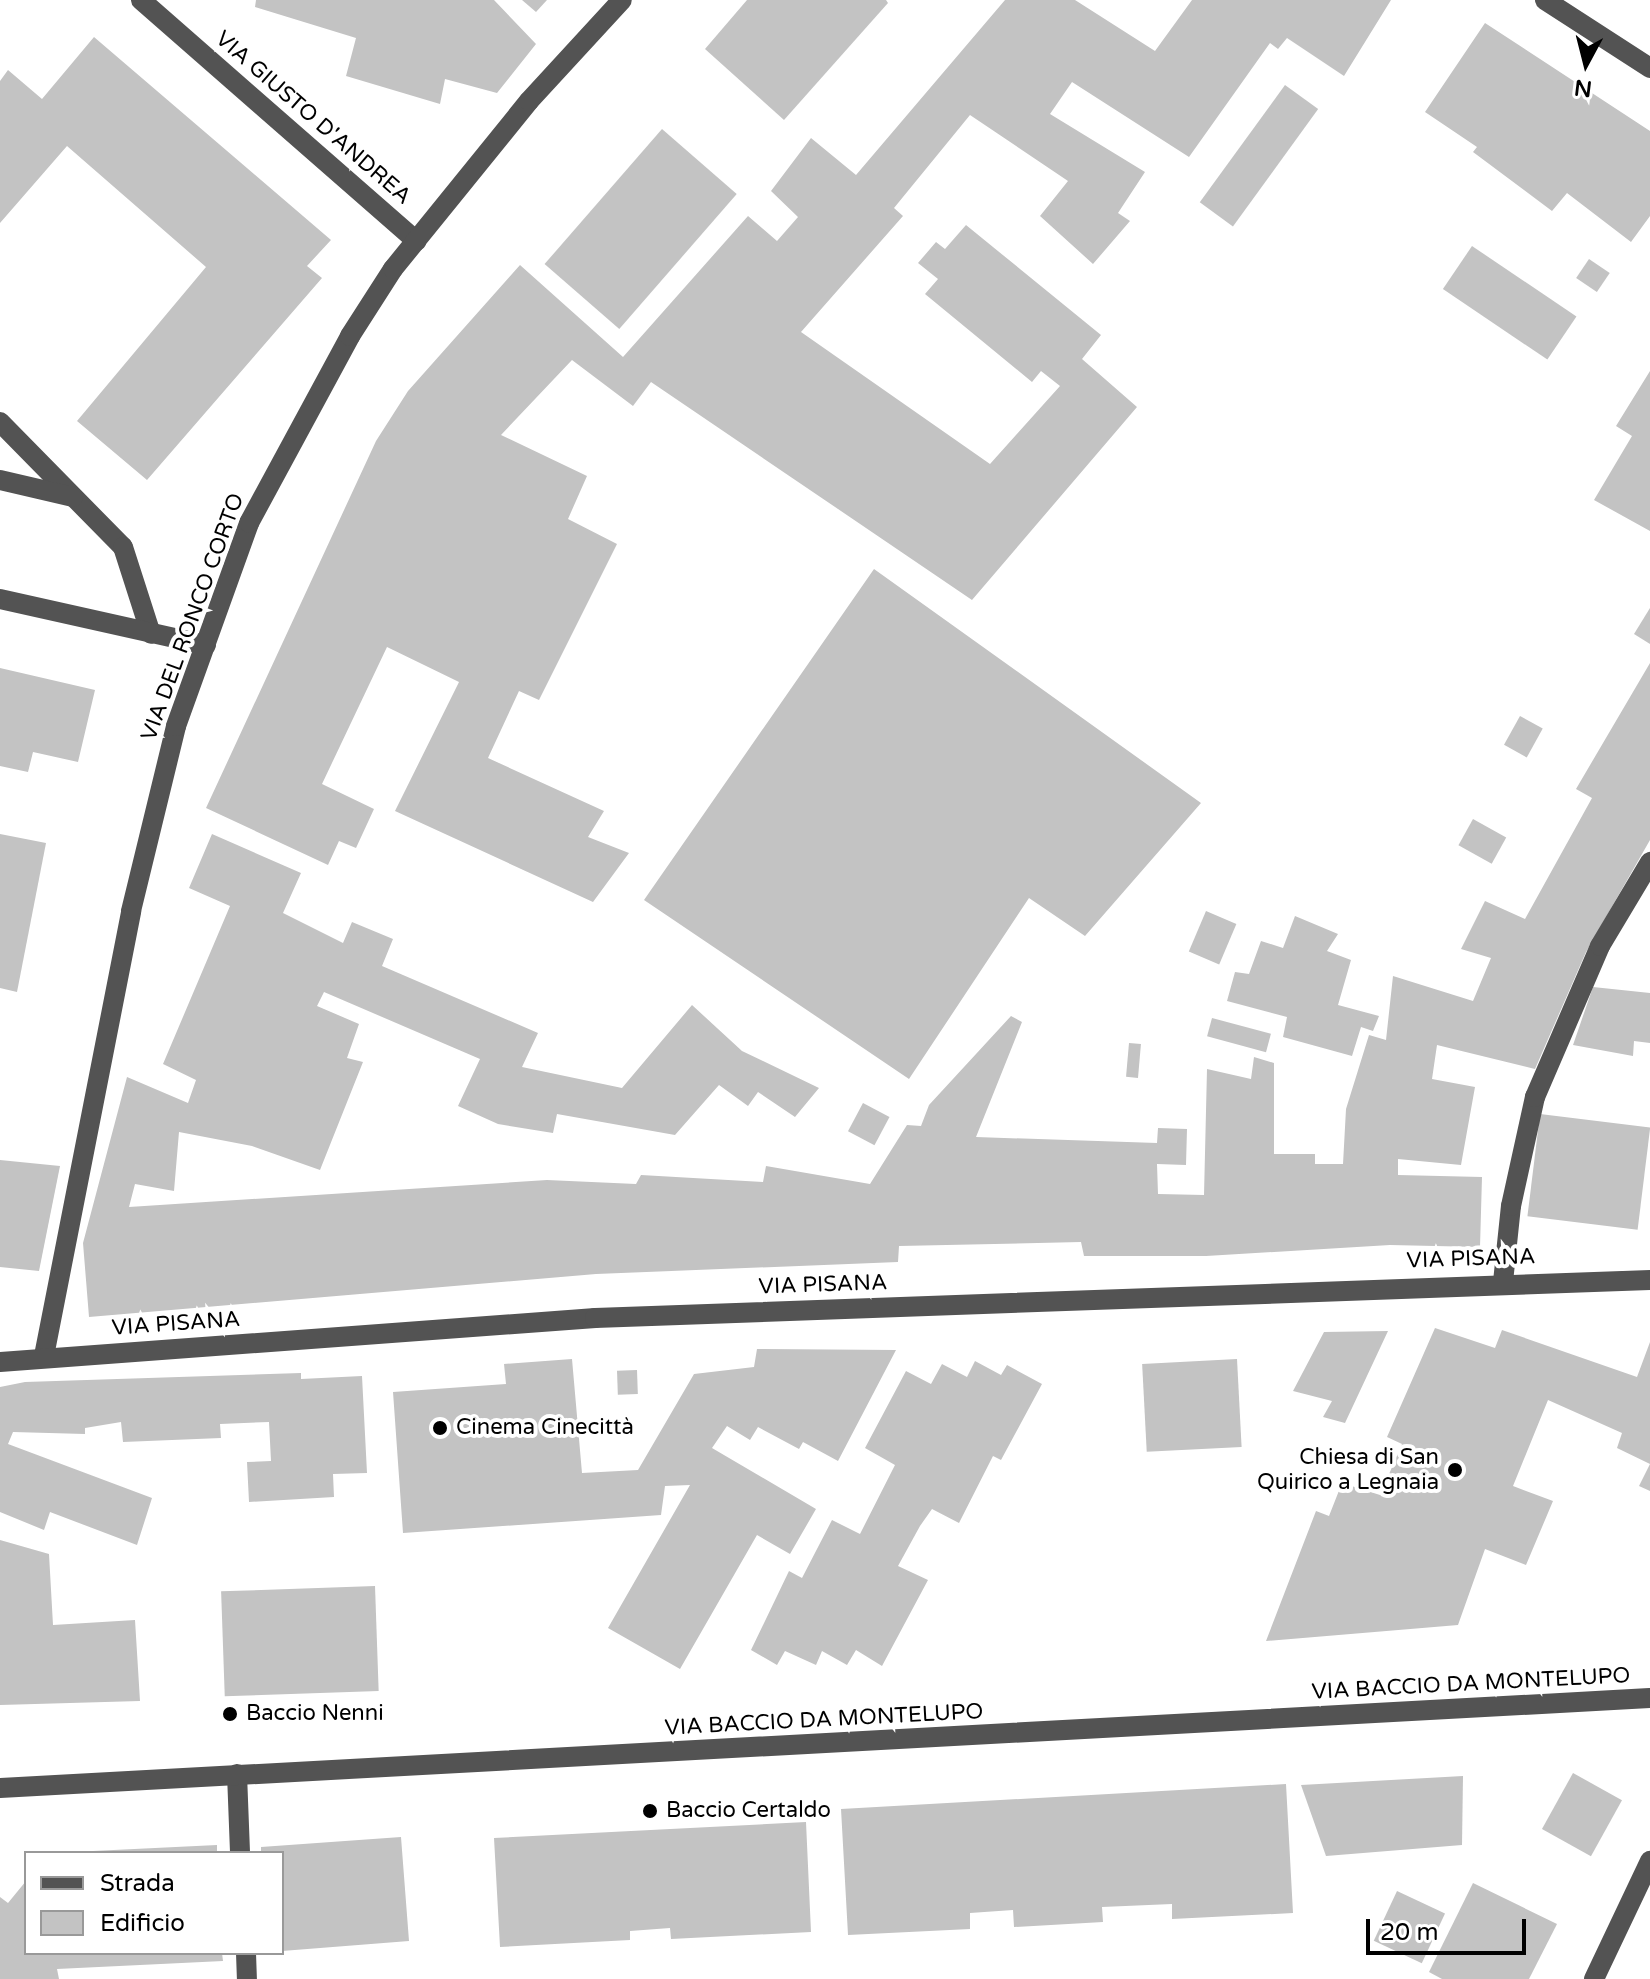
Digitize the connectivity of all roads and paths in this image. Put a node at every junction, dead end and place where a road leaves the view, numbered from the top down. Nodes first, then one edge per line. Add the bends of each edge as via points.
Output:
1 (141, 0) edge
2 (622, 0) edge
3 (1545, 0) edge
4 (1650, 68) edge
5 (416, 241) junction
6 (0, 422) edge
7 (0, 480) edge
8 (73, 497) junction
9 (0, 599) edge
10 (151, 634) junction
11 (206, 645) junction
12 (1650, 862) edge
13 (1650, 1280) edge
14 (1503, 1282) junction
15 (44, 1356) junction
16 (0, 1362) edge
17 (1650, 1698) edge
18 (237, 1774) junction
19 (0, 1788) edge
20 (240, 1851) edge
21 (1650, 1861) edge
22 (246, 1955) edge
23 (247, 1979) edge
24 (1594, 1979) edge

1 - 5 street, VIA GIUSTO D'ANDREA
2 - 5 street, VIA DEL RONCO CORTO via 529,101
3 - 4 street
5 - 11 street, VIA DEL RONCO CORTO via 350,336 272,471
6 - 8 street
7 - 8 street
8 - 10 street via 123,547
9 - 10 street
10 - 11 street
11 - 15 street, VIA DEL RONCO CORTO via 176,726 131,911
12 - 14 street via 1600,946 1535,1097 1511,1206
13 - 14 street, VIA PISANA
14 - 15 street, VIA PISANA via 595,1318
15 - 16 street, VIA PISANA
17 - 18 street, VIA BACCIO DA MONTELUPO
18 - 19 street, VIA BACCIO DA MONTELUPO
18 - 20 street
21 - 24 street
22 - 23 street

